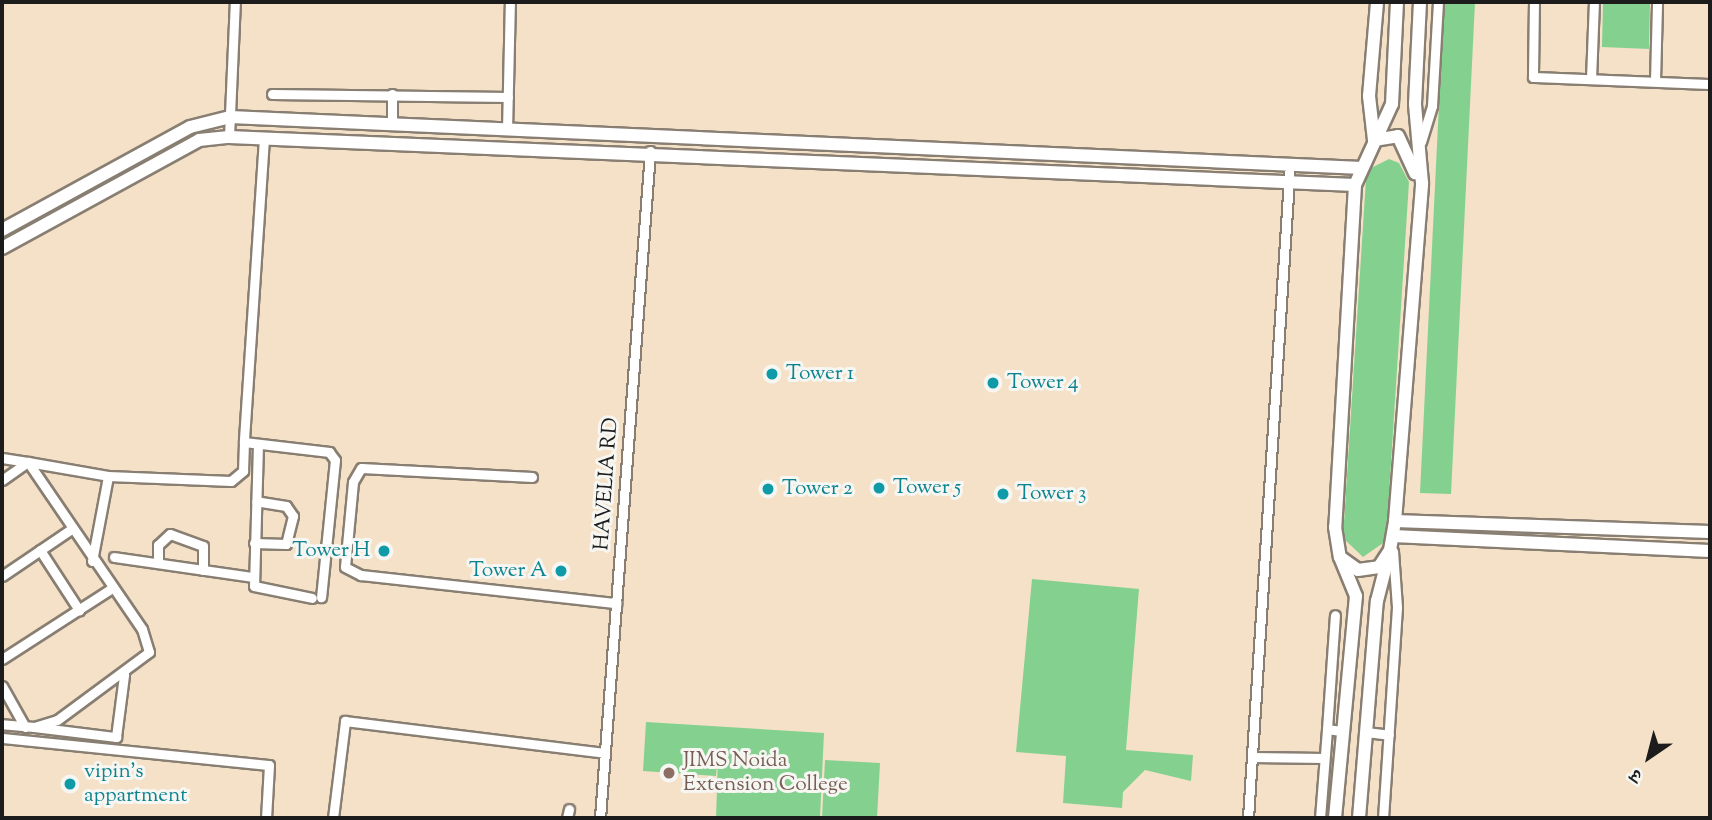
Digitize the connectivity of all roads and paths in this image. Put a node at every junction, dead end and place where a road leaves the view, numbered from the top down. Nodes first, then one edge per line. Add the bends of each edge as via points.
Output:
1 (235, 2) edge
2 (510, 2) edge
3 (1377, 2) edge
4 (1397, 2) edge
5 (1420, 2) edge
6 (1438, 2) edge
7 (1534, 2) edge
8 (1594, 2) edge
9 (1657, 2) edge
10 (1591, 79) junction
11 (1655, 81) junction
12 (1710, 83) edge
13 (272, 93) dead end
14 (392, 94) junction
15 (508, 97) junction
16 (230, 117) junction
17 (392, 125) junction
18 (507, 130) junction
19 (229, 137) junction
20 (264, 138) junction
21 (698, 138) junction
22 (1374, 140) junction
23 (1420, 143) junction
24 (650, 151) junction
25 (697, 153) junction
26 (1290, 163) junction
27 (1362, 169) junction
28 (1289, 181) junction
29 (1355, 185) junction
30 (1420, 201) junction
31 (2, 230) edge
32 (2, 248) edge
33 (244, 442) junction
34 (258, 444) junction
35 (2, 458) edge
36 (28, 462) junction
37 (108, 476) junction
38 (532, 477) dead end
39 (2, 480) edge
40 (256, 501) junction
41 (1395, 521) junction
42 (69, 530) junction
43 (1710, 532) edge
44 (1392, 542) junction
45 (254, 543) junction
46 (40, 550) junction
47 (1710, 551) edge
48 (114, 557) dead end
49 (1340, 557) junction
50 (92, 561) junction
51 (158, 564) junction
52 (203, 570) junction
53 (2, 576) edge
54 (253, 577) junction
55 (112, 588) junction
56 (616, 603) junction
57 (79, 610) junction
58 (1335, 615) dead end
59 (2, 659) edge
60 (124, 675) junction
61 (3, 689) edge
62 (2, 724) edge
63 (29, 727) junction
64 (1327, 729) junction
65 (1341, 731) junction
66 (1366, 732) junction
67 (1389, 736) junction
68 (2, 737) edge
69 (604, 753) junction
70 (1252, 757) junction
71 (1324, 758) junction
72 (266, 818) edge
73 (333, 818) edge
74 (600, 818) edge
75 (1248, 818) edge
76 (1320, 818) edge
77 (1335, 818) edge
78 (1359, 818) edge
79 (1383, 818) edge

1 - 16 street
2 - 15 street
3 - 22 street via 1369,96
4 - 22 street via 1392,104
5 - 23 street via 1415,104
6 - 23 street via 1432,106
7 - 10 street via 1532,77
8 - 10 street
9 - 11 street
10 - 11 street
11 - 12 street
13 - 14 street
14 - 15 street
14 - 17 street
15 - 18 street
16 - 17 street
16 - 19 street
16 - 31 street via 190,127
17 - 18 street
18 - 21 street
19 - 20 street
19 - 32 street via 199,140
20 - 24 street
20 - 33 street
21 - 25 street
21 - 26 street
22 - 27 street
22 - 30 street via 1398,136 1405,145
23 - 30 street
24 - 25 street
24 - 56 street, HAVELIA RD
25 - 28 street
26 - 27 street
26 - 28 street
27 - 29 street
28 - 29 street
28 - 70 street
29 - 49 street via 1335,527
30 - 41 street
33 - 34 street
33 - 37 street via 243,471 231,481
34 - 40 street
34 - 54 street via 329,452 335,460 317,598 259,591
35 - 36 street
36 - 37 street
36 - 39 street
36 - 42 street
37 - 50 street
38 - 56 street via 361,468 353,482 345,567 361,575
40 - 45 street
40 - 45 street via 285,506 293,516 286,544
41 - 43 street
41 - 44 street
42 - 46 street
42 - 50 street
44 - 47 street
44 - 49 street via 1378,567 1358,570
44 - 66 street via 1377,601
44 - 67 street via 1397,607
45 - 54 street
46 - 53 street
46 - 57 street
48 - 51 street
49 - 65 street via 1356,596
50 - 55 street
51 - 52 street
51 - 52 street via 158,544 170,534 203,546
52 - 54 street
55 - 57 street
55 - 60 street via 149,641 145,660
56 - 69 street, HAVELIA RD
57 - 59 street
58 - 64 street
60 - 63 street via 57,720
60 - 63 street via 116,737
61 - 63 street
62 - 63 street
64 - 65 street
64 - 71 street
65 - 77 street
66 - 67 street
66 - 78 street
67 - 79 street
68 - 72 street via 269,765
69 - 73 street via 345,721
69 - 74 street, HAVELIA RD
70 - 71 street
70 - 75 street
71 - 76 street

